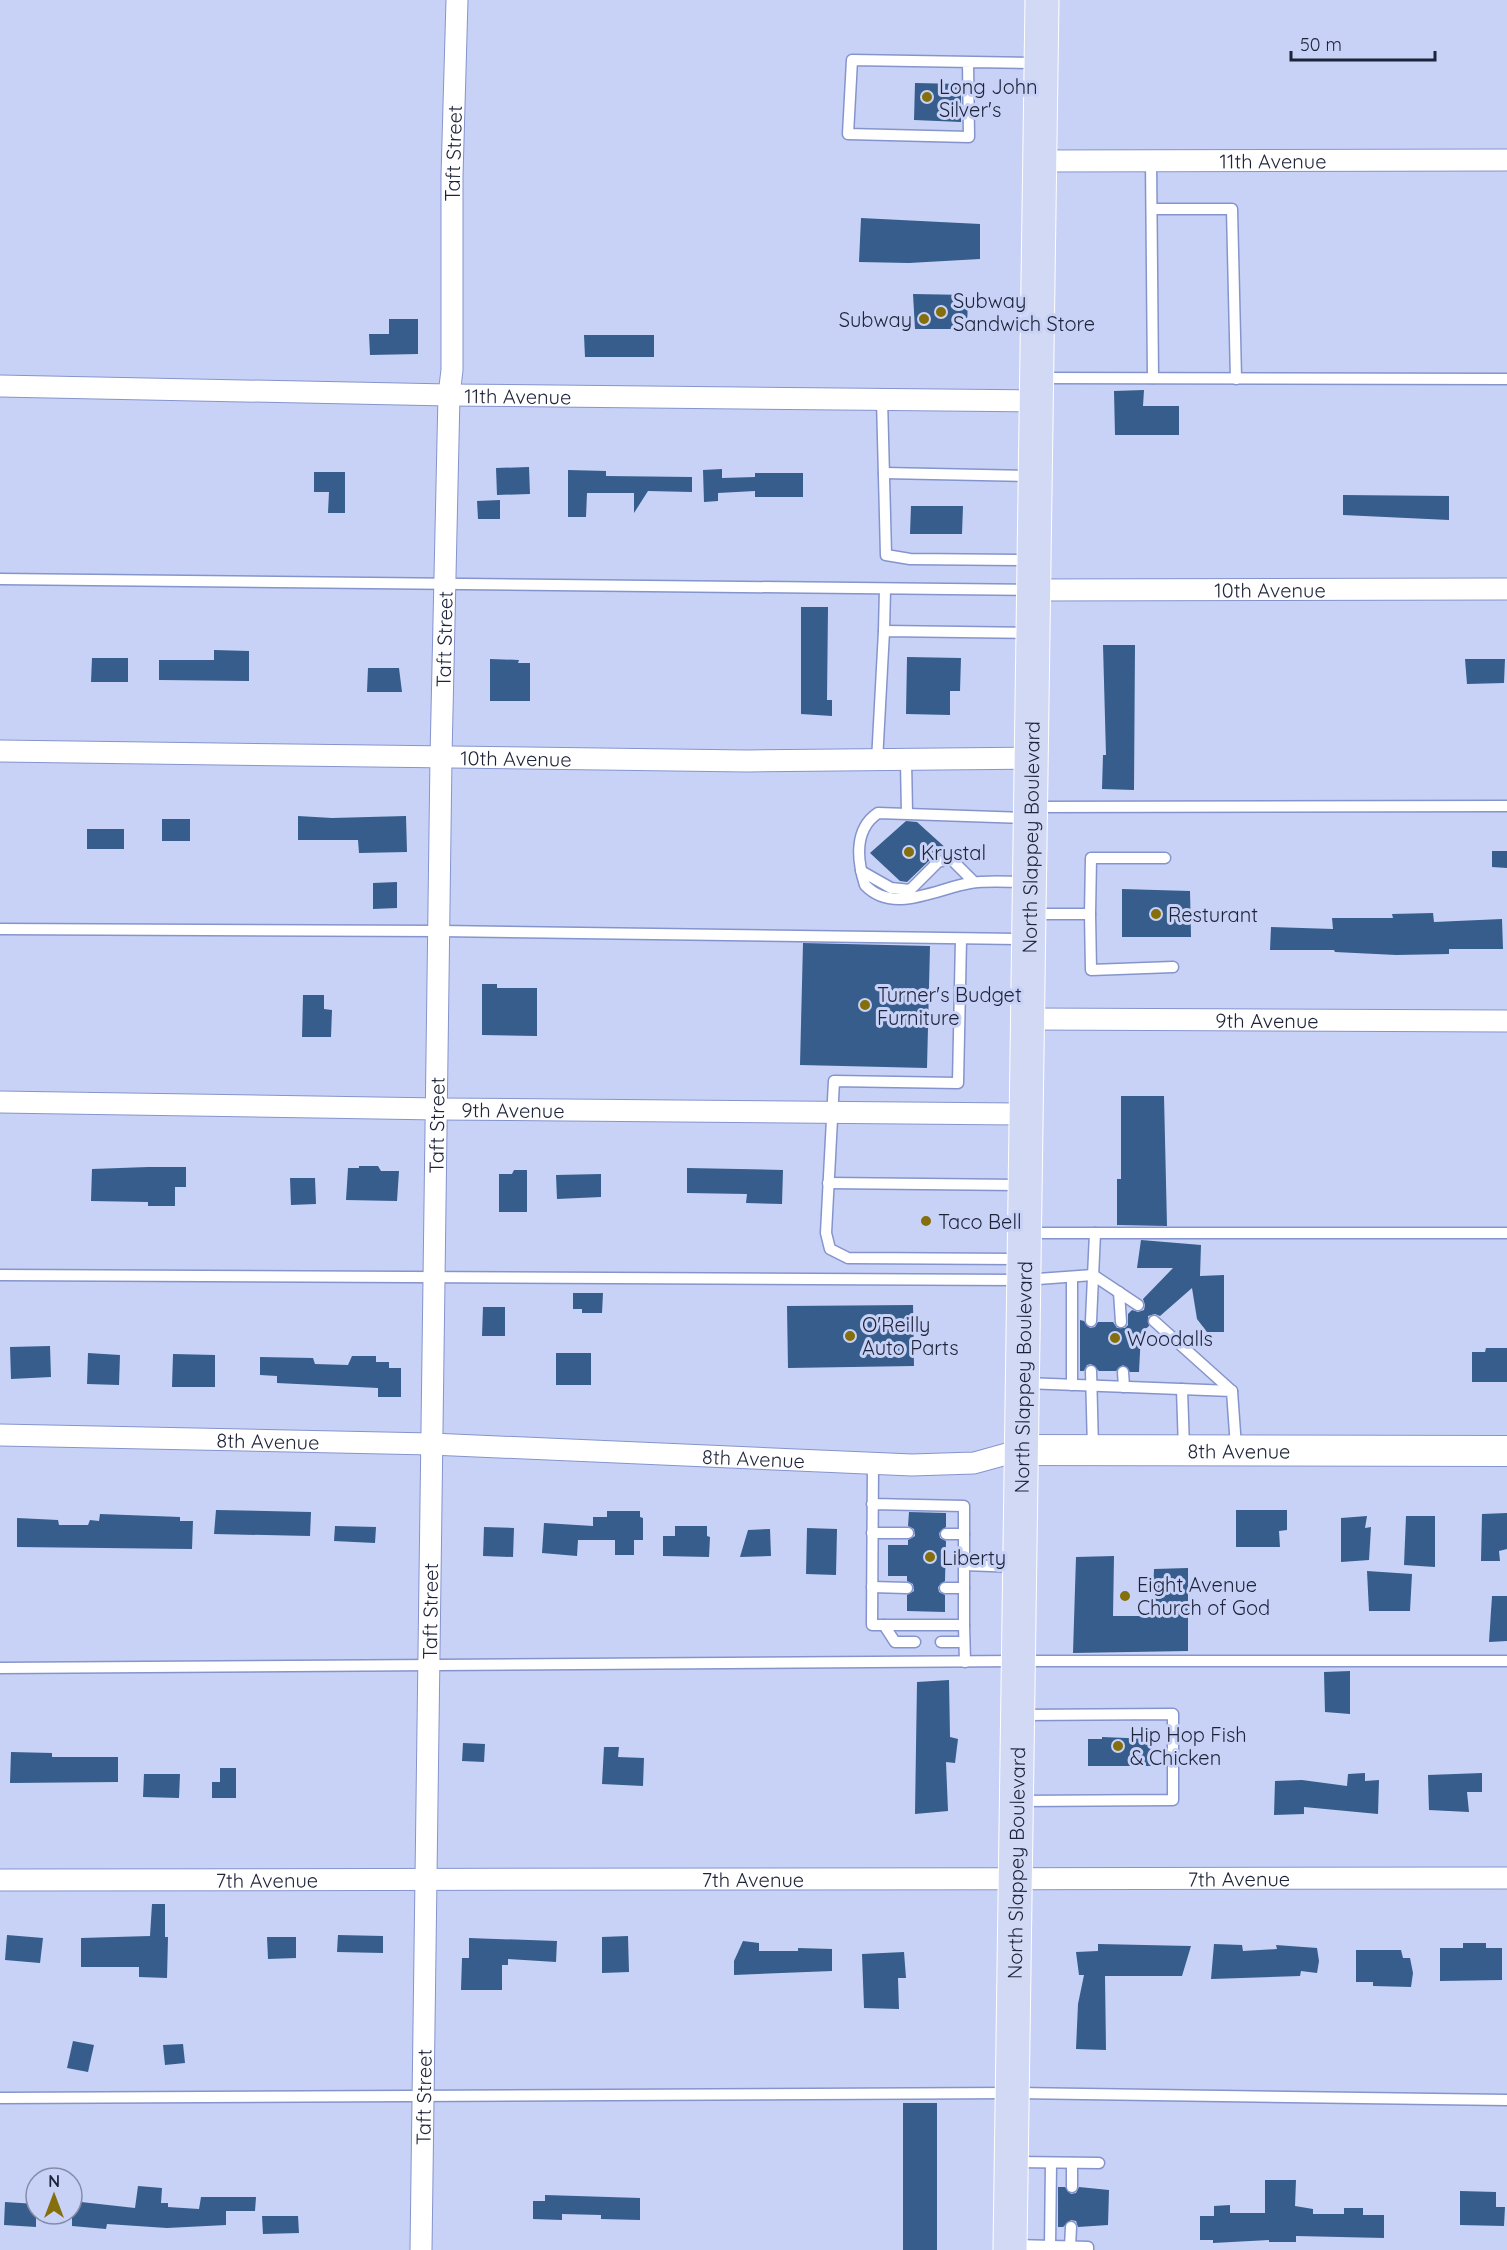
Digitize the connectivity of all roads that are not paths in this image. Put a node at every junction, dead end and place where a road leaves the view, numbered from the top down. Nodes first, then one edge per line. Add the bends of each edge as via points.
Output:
1 (457, 0) edge
2 (1042, 0) edge
3 (968, 62) junction
4 (1041, 63) junction
5 (1507, 160) edge
6 (1039, 161) junction
7 (1151, 161) junction
8 (1152, 210) junction
9 (1154, 378) junction
10 (1236, 379) junction
11 (1507, 379) edge
12 (0, 386) edge
13 (1036, 390) junction
14 (449, 395) junction
15 (882, 399) junction
16 (884, 473) junction
17 (1035, 476) junction
18 (1034, 575) junction
19 (0, 579) edge
20 (445, 585) junction
21 (885, 589) junction
22 (1507, 590) edge
23 (884, 631) junction
24 (1033, 633) junction
25 (0, 751) edge
26 (441, 757) junction
27 (1031, 758) junction
28 (877, 761) junction
29 (906, 761) junction
30 (1507, 806) edge
31 (1030, 812) junction
32 (907, 813) junction
33 (1165, 858) dead end
34 (861, 871) junction
35 (974, 882) junction
36 (1029, 882) junction
37 (1090, 914) junction
38 (1029, 927) junction
39 (0, 928) edge
40 (440, 931) junction
41 (961, 939) junction
42 (1173, 967) dead end
43 (1027, 1019) junction
44 (1507, 1020) edge
45 (0, 1102) edge
46 (438, 1109) junction
47 (831, 1111) junction
48 (1026, 1114) junction
49 (828, 1183) junction
50 (1025, 1185) junction
51 (1095, 1233) junction
52 (1507, 1233) edge
53 (1024, 1258) junction
54 (0, 1275) edge
55 (1093, 1275) junction
56 (1072, 1277) junction
57 (435, 1278) junction
58 (1119, 1292) junction
59 (1138, 1305) dead end
60 (1091, 1321) dead end
61 (1154, 1321) dead end
62 (1121, 1322) dead end
63 (1091, 1371) dead end
64 (1123, 1371) dead end
65 (1022, 1383) junction
66 (1072, 1385) junction
67 (1092, 1386) junction
68 (1124, 1387) junction
69 (1182, 1389) junction
70 (1232, 1391) junction
71 (0, 1435) edge
72 (431, 1444) junction
73 (1093, 1449) junction
74 (1184, 1449) junction
75 (1021, 1450) junction
76 (1236, 1450) junction
77 (1507, 1450) edge
78 (873, 1463) junction
79 (872, 1504) junction
80 (872, 1533) junction
81 (908, 1533) dead end
82 (946, 1534) dead end
83 (964, 1534) junction
84 (964, 1565) junction
85 (1020, 1568) junction
86 (872, 1587) junction
87 (907, 1588) dead end
88 (945, 1588) dead end
89 (964, 1588) junction
90 (884, 1625) junction
91 (964, 1625) junction
92 (915, 1642) dead end
93 (941, 1642) dead end
94 (964, 1642) junction
95 (1018, 1661) junction
96 (1507, 1661) edge
97 (965, 1662) junction
98 (429, 1667) junction
99 (0, 1668) edge
100 (1018, 1714) junction
101 (1016, 1801) junction
102 (1015, 1878) junction
103 (1507, 1878) edge
104 (425, 1879) junction
105 (0, 1880) edge
106 (1012, 2093) junction
107 (422, 2096) junction
108 (0, 2098) edge
109 (1507, 2100) edge
110 (1012, 2162) junction
111 (1051, 2163) junction
112 (1072, 2163) junction
113 (1099, 2163) dead end
114 (1072, 2187) dead end
115 (1071, 2227) dead end
116 (1050, 2246) junction
117 (1071, 2247) junction
118 (1010, 2248) edge
119 (421, 2250) edge
120 (1088, 2250) edge

1 - 14 street, Taft Street
2 - 4 main road, North Slappey Boulevard
3 - 3 lane via 852,60 848,134 969,137
3 - 4 lane
4 - 6 main road, North Slappey Boulevard
5 - 7 street, 11th Avenue
6 - 7 street, 11th Avenue
6 - 13 main road, North Slappey Boulevard
7 - 8 lane
8 - 9 lane
8 - 10 lane via 1232,208
9 - 10 lane
9 - 13 lane
10 - 11 lane
12 - 14 street, 11th Avenue
13 - 15 street, 11th Avenue
13 - 17 main road, North Slappey Boulevard
14 - 15 street, 11th Avenue
14 - 20 street, Taft Street
15 - 16 lane
16 - 17 lane
16 - 18 lane via 886,555
17 - 18 main road, North Slappey Boulevard
18 - 21 lane
18 - 22 street, 10th Avenue
18 - 24 main road, North Slappey Boulevard
19 - 20 lane
20 - 21 lane
20 - 26 street, Taft Street
21 - 23 lane
23 - 24 lane
23 - 28 lane
24 - 27 main road, North Slappey Boulevard
25 - 26 street, 10th Avenue
26 - 28 street, 10th Avenue
26 - 40 street, Taft Street
27 - 29 street, 10th Avenue
27 - 31 main road, North Slappey Boulevard
28 - 29 street, 10th Avenue
29 - 32 lane
30 - 31 lane
31 - 32 lane
31 - 36 main road, North Slappey Boulevard
32 - 34 lane via 878,813 867,820 860,834
33 - 37 lane via 1091,858
34 - 35 lane via 865,885 887,898 917,897
34 - 35 lane via 891,888 910,890 938,862 951,859
35 - 36 lane
36 - 38 main road, North Slappey Boulevard
37 - 38 lane
37 - 42 lane via 1091,970
38 - 41 lane
38 - 43 main road, North Slappey Boulevard
39 - 40 lane
40 - 41 lane
40 - 46 street, Taft Street
41 - 47 lane via 958,1083 834,1081
43 - 44 street, 9th Avenue
43 - 48 main road, North Slappey Boulevard
45 - 46 street, 9th Avenue
46 - 47 street, 9th Avenue
46 - 57 street, Taft Street
47 - 48 street, 9th Avenue
47 - 49 lane
48 - 50 main road, North Slappey Boulevard
49 - 50 lane
49 - 53 lane via 830,1249 848,1258
50 - 53 main road, North Slappey Boulevard
51 - 52 lane
51 - 53 lane
51 - 55 lane
53 - 56 lane
53 - 57 lane
53 - 65 main road, North Slappey Boulevard
54 - 57 lane
55 - 56 lane
55 - 58 lane
55 - 60 lane
56 - 66 lane
57 - 72 street, Taft Street
58 - 59 lane
58 - 62 lane
61 - 70 lane
63 - 67 lane
64 - 68 lane
65 - 66 lane
65 - 75 main road, North Slappey Boulevard
66 - 67 lane
67 - 68 lane
67 - 73 lane
68 - 69 lane
69 - 70 lane
69 - 74 lane
70 - 76 lane
71 - 72 street, 8th Avenue
72 - 78 street, 8th Avenue
72 - 98 street, Taft Street
73 - 74 street, 8th Avenue
73 - 75 street, 8th Avenue
74 - 76 street, 8th Avenue
75 - 78 street, 8th Avenue via 974,1463
75 - 85 main road, North Slappey Boulevard
76 - 77 street, 8th Avenue
78 - 79 lane
79 - 80 lane
79 - 83 lane via 964,1506
80 - 81 lane
80 - 86 lane
82 - 83 lane
83 - 84 lane
84 - 85 lane
84 - 89 lane
85 - 95 main road, North Slappey Boulevard
86 - 87 lane
86 - 90 lane via 872,1625
88 - 89 lane
89 - 91 lane
90 - 91 lane
90 - 92 lane via 895,1642
91 - 94 lane
93 - 94 lane
94 - 97 lane
95 - 96 lane
95 - 97 lane
95 - 100 main road, North Slappey Boulevard
97 - 98 lane
98 - 99 lane
98 - 104 street, Taft Street
100 - 101 main road, North Slappey Boulevard
100 - 101 lane via 1173,1714 1173,1800
101 - 102 main road, North Slappey Boulevard
102 - 103 street, 7th Avenue
102 - 104 street, 7th Avenue
102 - 106 main road, North Slappey Boulevard
104 - 105 street, 7th Avenue
104 - 107 street, Taft Street
106 - 107 lane
106 - 109 lane
106 - 110 main road, North Slappey Boulevard
107 - 108 lane
107 - 119 street, Taft Street
110 - 111 lane
110 - 118 main road, North Slappey Boulevard
111 - 112 lane
111 - 116 lane
112 - 113 lane
112 - 114 lane
115 - 117 lane
116 - 117 lane
116 - 118 lane
117 - 120 lane

